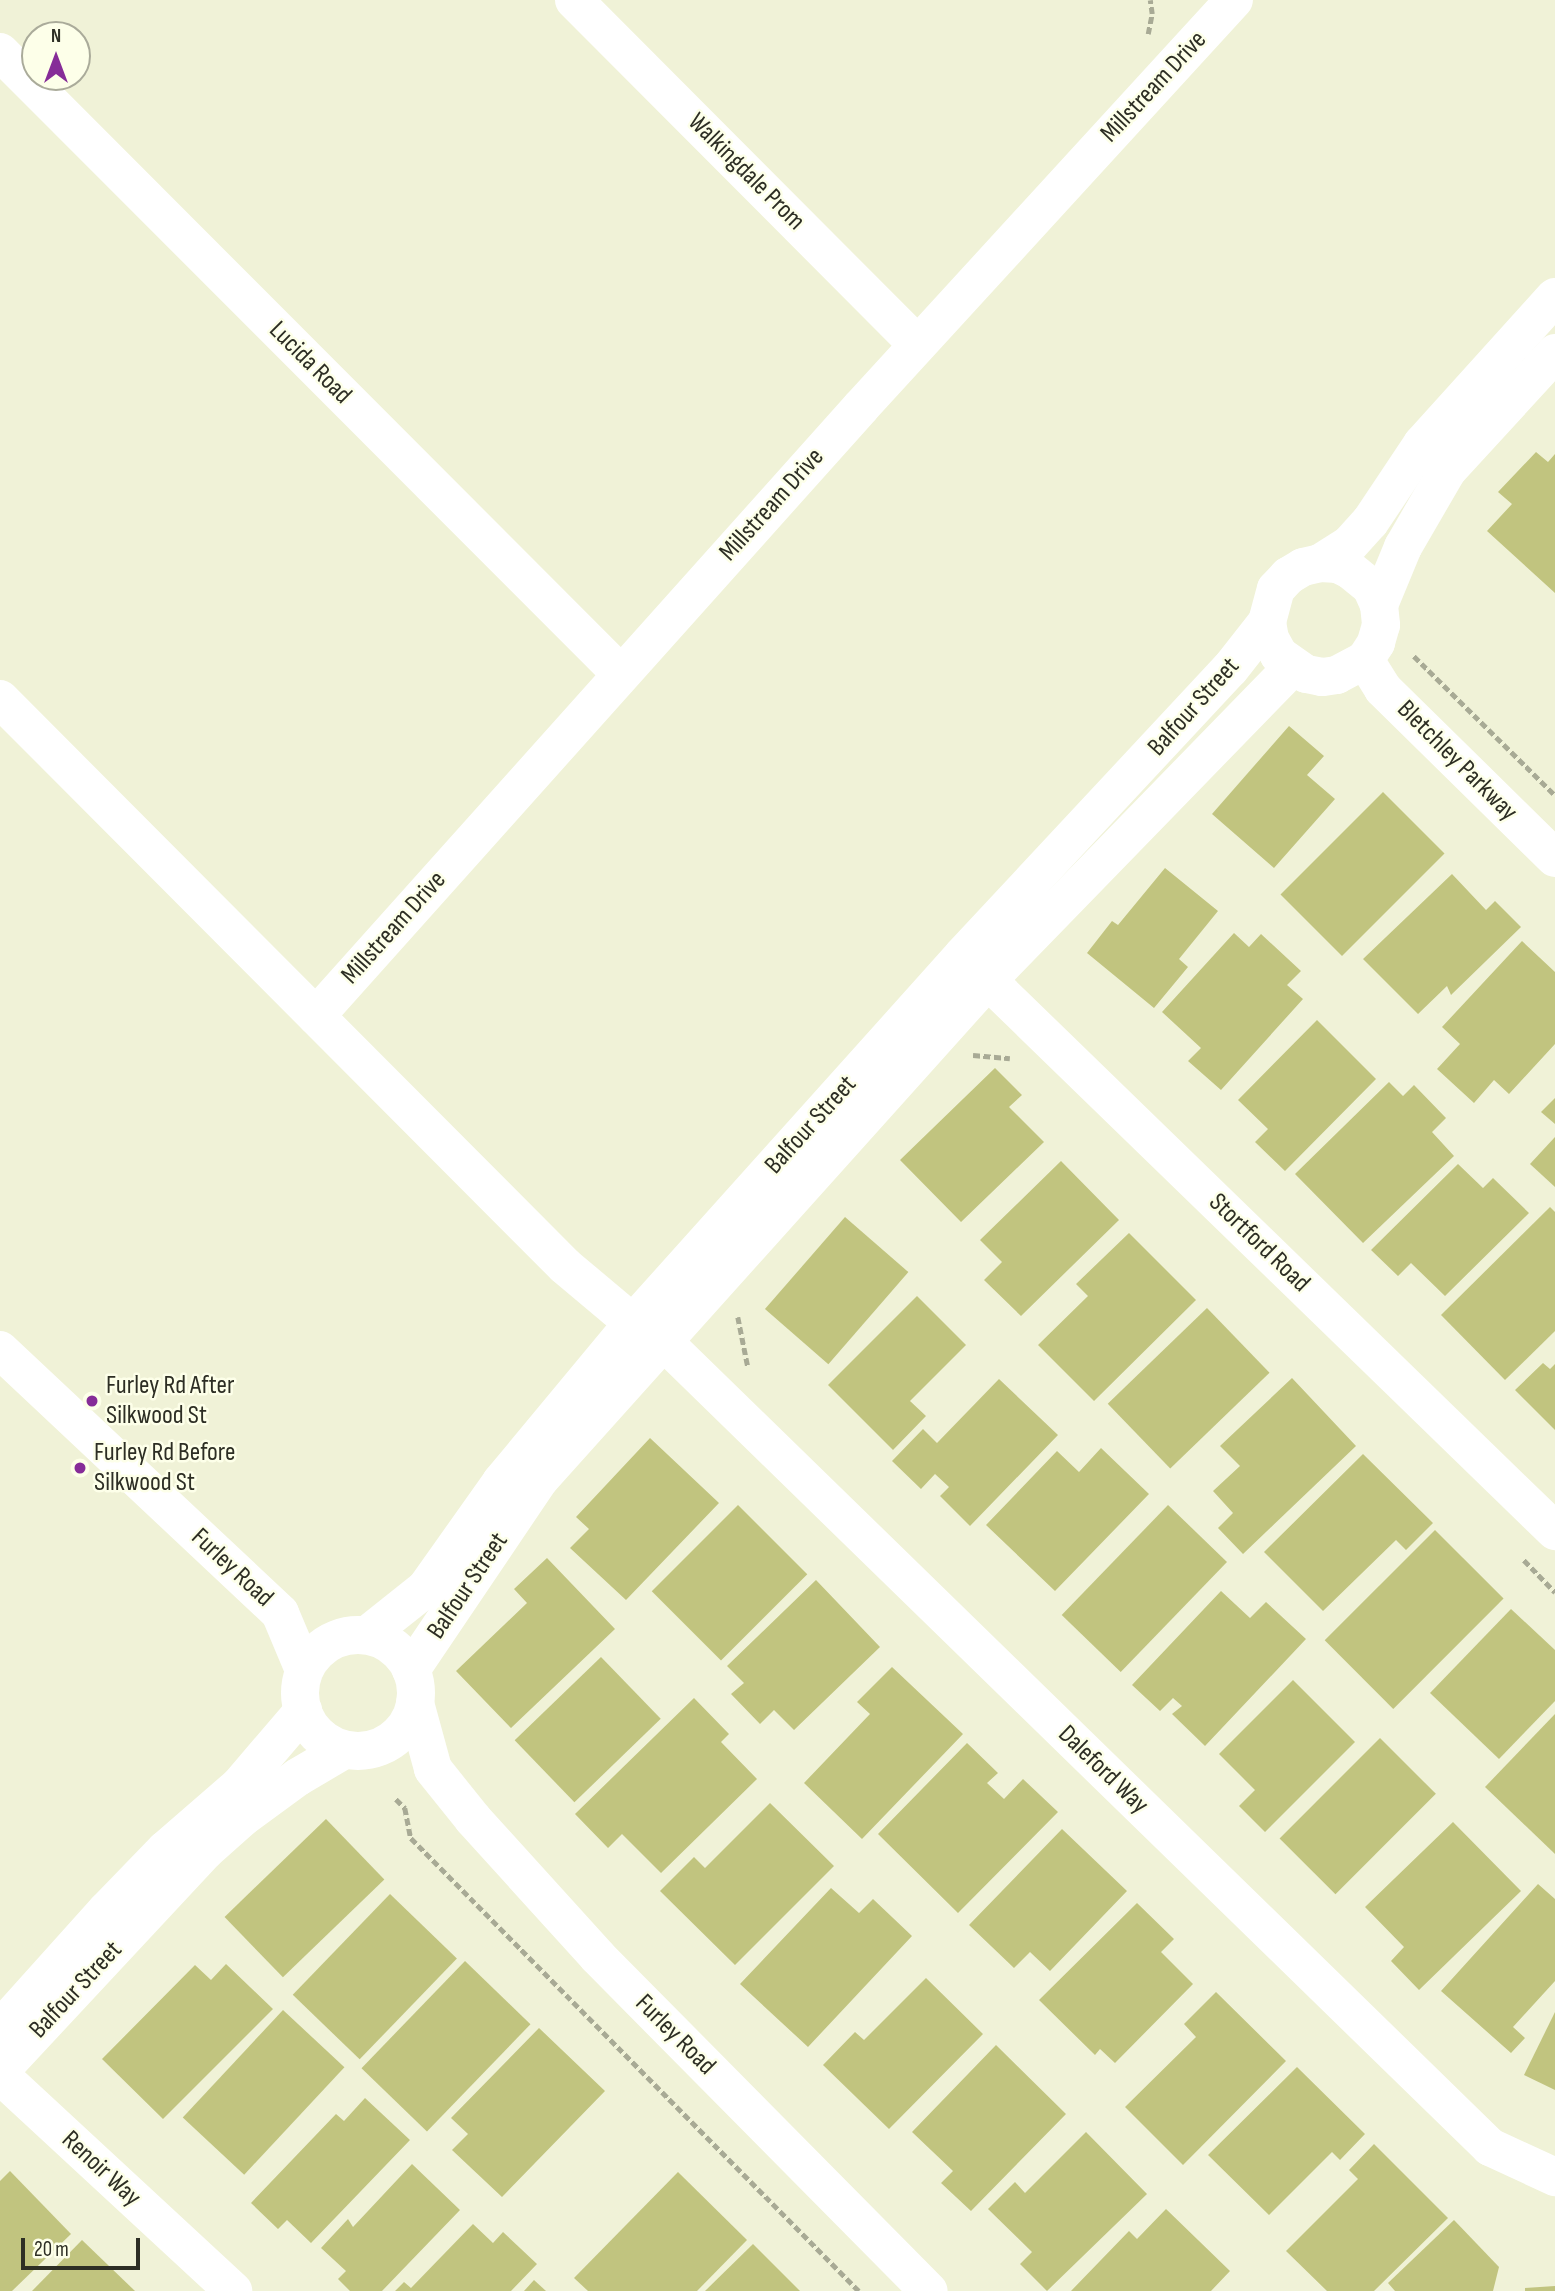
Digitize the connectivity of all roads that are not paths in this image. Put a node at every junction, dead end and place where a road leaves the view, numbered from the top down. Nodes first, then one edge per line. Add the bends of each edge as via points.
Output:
1 (574, 0) edge
2 (1221, 5) edge
3 (0, 52) edge
4 (1555, 297) edge
5 (917, 344) junction
6 (1555, 353) edge
7 (1321, 563) junction
8 (1379, 605) junction
9 (1267, 622) junction
10 (1365, 660) junction
11 (1292, 667) junction
12 (620, 673) junction
13 (0, 699) edge
14 (1555, 858) edge
15 (976, 968) junction
16 (316, 1016) junction
17 (809, 1154) junction
18 (633, 1323) junction
19 (665, 1343) junction
20 (0, 1350) edge
21 (1555, 1531) edge
22 (280, 1613) junction
23 (356, 1636) junction
24 (304, 1670) junction
25 (413, 1686) junction
26 (303, 1711) junction
27 (359, 1749) junction
28 (433, 1769) junction
29 (0, 2029) edge
30 (0, 2073) edge
31 (1555, 2177) edge
32 (233, 2291) edge
33 (929, 2291) edge

1 - 5 street, Walkingdale Prom
2 - 5 street, Millstream Drive
3 - 12 street, Lucida Road
4 - 7 street, Balfour Street via 1422,444 1370,522 1349,545
5 - 12 street, Millstream Drive
6 - 8 street via 1447,471 1403,547
7 - 8 street via 1338,564 1362,577
7 - 9 street, Balfour Street via 1303,567 1276,589
8 - 10 street via 1381,625
9 - 11 street, Balfour Street via 1270,639
9 - 15 street, Balfour Street
10 - 11 street via 1337,675 1306,674
10 - 14 street, Bletchley Parkway via 1383,688
11 - 15 street, Balfour Street
12 - 16 street, Millstream Drive
13 - 16 street
15 - 17 street, Balfour Street
15 - 21 street, Stortford Road
16 - 18 street via 565,1266
17 - 18 street, Balfour Street
17 - 19 street, Balfour Street
18 - 23 street, Balfour Street via 502,1482 426,1588
19 - 25 street, Balfour Street via 540,1479
19 - 31 street, Daleford Way via 1490,2147
20 - 22 street, Furley Road
22 - 23 street, Furley Road
22 - 24 street, Furley Road
23 - 24 street, Balfour Street via 329,1643
23 - 25 street, Balfour Street via 385,1641 400,1653
24 - 26 street
25 - 27 street, Balfour Street via 401,1732
25 - 28 street, Furley Road
26 - 27 street via 326,1742
26 - 29 street, Balfour Street via 239,1786 165,1850
27 - 28 street
27 - 30 street, Balfour Street via 298,1777 205,1851
28 - 33 street, Furley Road via 597,1957
30 - 32 street, Renoir Way

